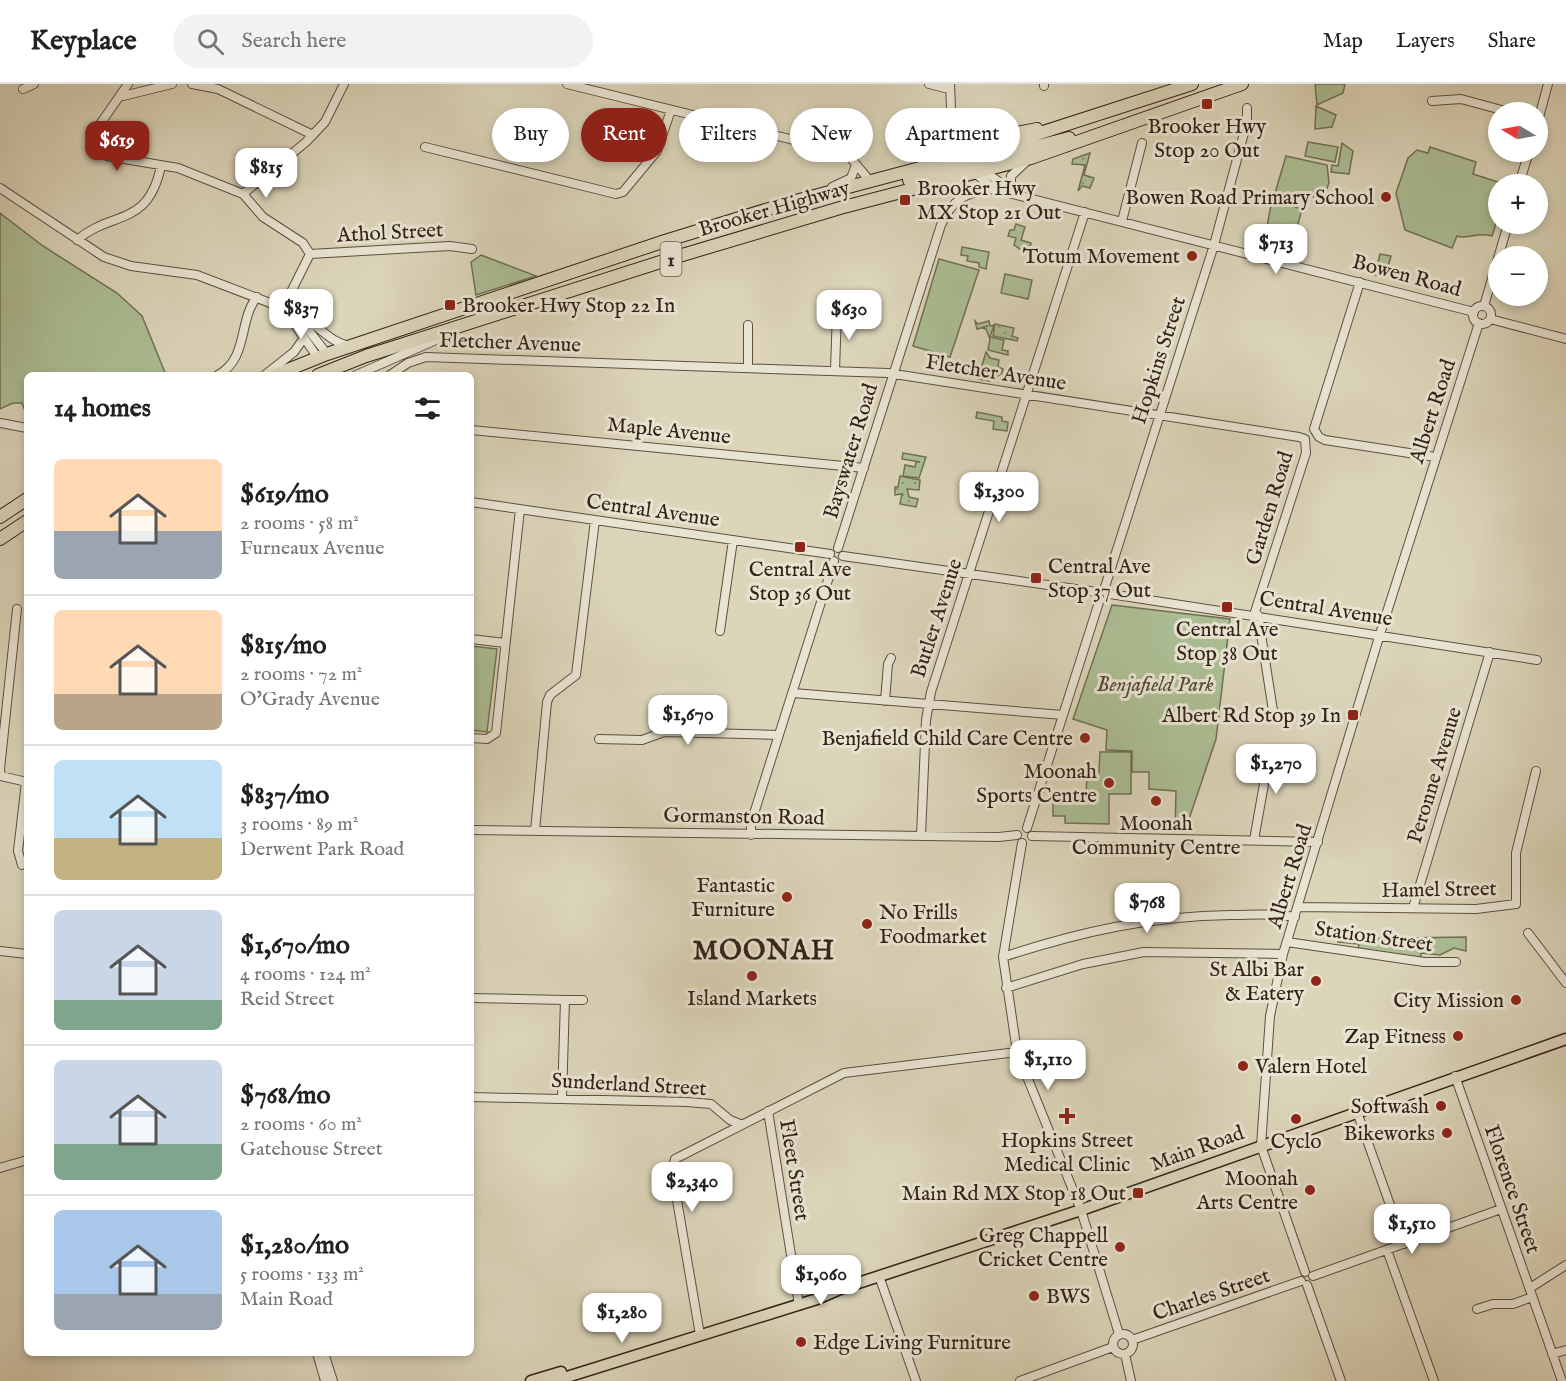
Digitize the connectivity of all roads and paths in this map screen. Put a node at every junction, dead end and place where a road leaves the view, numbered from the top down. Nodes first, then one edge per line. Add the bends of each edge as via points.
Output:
1 (34, 84) edge
2 (128, 84) edge
3 (172, 84) edge
4 (192, 84) edge
5 (344, 84) edge
6 (567, 84) edge
7 (929, 84) edge
8 (1192, 84) edge
9 (1242, 84) edge
10 (1548, 84) edge
11 (950, 86) edge
12 (23, 89) dead end
13 (123, 96) junction
14 (1432, 101) dead end
15 (1543, 102) edge
16 (1488, 106) edge
17 (951, 108) edge
18 (1247, 108) dead end
19 (671, 110) junction
20 (1116, 129) junction
21 (1020, 133) edge
22 (313, 135) junction
23 (1142, 143) dead end
24 (425, 147) dead end
25 (1020, 150) edge
26 (1031, 158) junction
27 (1020, 159) edge
28 (928, 162) edge
29 (975, 162) junction
30 (856, 165) junction
31 (160, 166) junction
32 (909, 172) junction
33 (870, 182) junction
34 (0, 188) edge
35 (994, 189) junction
36 (1014, 193) junction
37 (243, 194) junction
38 (812, 197) junction
39 (1085, 212) junction
40 (1122, 221) junction
41 (1505, 234) edge
42 (77, 240) junction
43 (1214, 245) junction
44 (472, 249) dead end
45 (310, 254) junction
46 (1360, 282) junction
47 (257, 297) junction
48 (1484, 306) junction
49 (285, 310) junction
50 (837, 311) dead end
51 (1474, 312) junction
52 (1490, 319) junction
53 (1479, 323) junction
54 (748, 324) dead end
55 (463, 327) junction
56 (304, 338) junction
57 (1566, 339) edge
58 (352, 346) junction
59 (323, 356) junction
60 (748, 367) junction
61 (835, 370) junction
62 (222, 372) edge
63 (269, 372) edge
64 (283, 372) edge
65 (329, 372) edge
66 (332, 372) edge
67 (361, 372) edge
68 (394, 372) edge
69 (893, 374) junction
70 (1026, 394) junction
71 (1159, 415) junction
72 (0, 423) edge
73 (24, 427) edge
74 (474, 430) edge
75 (1307, 445) joint
76 (1435, 457) junction
77 (864, 468) junction
78 (24, 501) edge
79 (474, 502) edge
80 (520, 509) junction
81 (0, 517) edge
82 (595, 520) junction
83 (24, 522) edge
84 (0, 539) edge
85 (733, 540) junction
86 (836, 555) junction
87 (969, 574) junction
88 (1103, 593) junction
89 (17, 609) dead end
90 (1256, 615) junction
91 (720, 631) dead end
92 (1380, 634) junction
93 (474, 639) edge
94 (505, 643) junction
95 (1490, 652) junction
96 (891, 658) dead end
97 (1537, 660) dead end
98 (793, 693) junction
99 (885, 701) junction
100 (928, 704) junction
101 (1064, 715) junction
102 (1274, 717) dead end
103 (780, 735) junction
104 (474, 738) edge
105 (599, 739) dead end
106 (1253, 754) dead end
107 (1536, 771) dead end
108 (1, 776) edge
109 (24, 781) edge
110 (24, 805) edge
111 (474, 830) edge
112 (535, 831) junction
113 (1029, 832) junction
114 (751, 835) junction
115 (921, 836) junction
116 (1020, 839) junction
117 (1254, 840) junction
118 (1318, 842) junction
119 (22, 865) dead end
120 (1298, 907) junction
121 (1413, 908) junction
122 (1295, 917) junction
123 (1528, 933) dead end
124 (1287, 942) junction
125 (0, 951) edge
126 (24, 954) edge
127 (1283, 954) junction
128 (1003, 957) junction
129 (1456, 962) dead end
130 (1566, 983) edge
131 (1006, 988) junction
132 (474, 998) edge
133 (565, 1000) junction
134 (583, 1000) dead end
135 (1566, 1039) edge
136 (1017, 1052) junction
137 (1455, 1076) junction
138 (474, 1097) edge
139 (562, 1098) junction
140 (768, 1111) junction
141 (1357, 1112) junction
142 (740, 1124) junction
143 (1261, 1146) junction
144 (24, 1161) edge
145 (0, 1168) edge
146 (1501, 1209) junction
147 (1081, 1210) junction
148 (1404, 1244) junction
149 (1387, 1250) junction
150 (1566, 1265) edge
151 (879, 1276) junction
152 (1306, 1278) junction
153 (1531, 1293) junction
154 (798, 1302) junction
155 (1477, 1309) dead end
156 (699, 1331) junction
157 (1119, 1334) junction
158 (1132, 1340) junction
159 (1113, 1347) junction
160 (1566, 1350) edge
161 (1125, 1354) junction
162 (1552, 1354) junction
163 (318, 1356) edge
164 (325, 1356) edge
165 (548, 1380) edge
166 (326, 1381) edge
167 (333, 1381) edge
168 (531, 1381) edge
169 (916, 1381) edge
170 (1020, 1381) edge
171 (1131, 1381) edge
172 (1341, 1381) edge
173 (1434, 1381) edge
174 (1562, 1381) edge

1 - 12 street
2 - 13 street
3 - 13 street
4 - 22 street via 218,89
5 - 22 street via 325,122
6 - 19 street
7 - 11 street
8 - 21 highway via 1067,126
9 - 20 highway, Brooker Highway / 1
10 - 15 street
11 - 17 street
13 - 31 street via 96,130 94,146 107,156
14 - 16 street via 1461,99
18 - 43 street, Hopkins Street
19 - 24 street via 657,151 623,192 616,194
19 - 30 street via 838,151
20 - 25 highway
20 - 26 highway, Brooker Highway / 1
22 - 37 street
23 - 40 street
26 - 27 highway, Brooker Highway / 1
26 - 36 street via 1012,174 1009,182
28 - 32 street
29 - 32 highway, Brooker Highway / 1
29 - 33 highway via 890,184 878,186
29 - 35 street, Bowen Road
29 - 36 street, Bowen Road
29 - 55 highway, Brooker Highway / 1
30 - 33 street
30 - 38 street via 851,178
31 - 37 street via 178,168
31 - 42 street via 153,190 144,203 114,223 87,231
32 - 33 highway, Brooker Highway / 1
33 - 38 highway, Brooker Highway / 1
34 - 42 street
35 - 36 street, Bowen Road
35 - 69 street, Bayswater Road via 967,193 946,213
36 - 39 street, Bowen Road
37 - 45 street via 263,217 303,243
38 - 58 highway, Brooker Highway / 1 via 665,241
39 - 40 street, Bowen Road
39 - 70 street, Butler Avenue
40 - 43 street, Bowen Road
41 - 48 street
42 - 47 street via 117,262 197,274
43 - 46 street, Bowen Road
43 - 71 street, Hopkins Street
44 - 45 street, Athol Street via 450,246
45 - 49 street
46 - 51 street, Bowen Road
46 - 76 street, Garden Road via 1314,429 1325,440
47 - 49 street
47 - 62 street via 237,355
48 - 51 street
48 - 52 street via 1490,311
49 - 56 street
49 - 58 street via 313,322 336,342
49 - 59 street via 307,327
50 - 61 street
51 - 53 street
52 - 53 street
52 - 57 street
53 - 76 street, Albert Road
54 - 60 street
55 - 66 highway, Brooker Highway / 1
55 - 67 street
56 - 59 street
56 - 63 street via 294,352
58 - 59 highway, Brooker Highway / 1
59 - 64 highway, Brooker Highway / 1
59 - 65 highway
60 - 61 street, Fletcher Avenue
60 - 68 street, Fletcher Avenue via 426,357
61 - 69 street, Fletcher Avenue
69 - 70 street, Fletcher Avenue
69 - 77 street, Bayswater Road
70 - 71 street, Fletcher Avenue
70 - 87 street, Butler Avenue
71 - 75 street, Fletcher Avenue via 1299,437
71 - 88 street, Hopkins Street
72 - 73 street
74 - 77 street, Maple Avenue
75 - 90 street, Garden Road
76 - 92 street, Albert Road
77 - 86 street, Bayswater Road
78 - 81 highway
79 - 80 street, Central Avenue
80 - 82 street, Central Avenue
80 - 94 street
82 - 85 street, Central Avenue
82 - 112 street via 576,675 550,695 548,702
83 - 84 highway
85 - 86 street, Central Avenue
85 - 91 street
86 - 87 street, Central Avenue
86 - 98 street, Bayswater Road
87 - 88 street, Central Avenue
87 - 100 street, Butler Avenue
88 - 90 street, Central Avenue
88 - 101 street, Hopkins Street
89 - 108 street
90 - 92 street, Central Avenue
90 - 102 street, Garden Road
92 - 95 street, Central Avenue
92 - 118 street, Albert Road
93 - 94 street
94 - 104 street via 496,733 488,739
95 - 97 street, Central Avenue
95 - 121 street, Peronne Avenue
96 - 99 street
98 - 99 street
98 - 103 street, Bayswater Road
99 - 100 street
100 - 101 street
100 - 115 street, Butler Avenue
101 - 113 street, Hopkins Street
103 - 105 street via 664,732 642,740
103 - 114 street, Bayswater Road via 751,823
106 - 117 street via 1264,784
107 - 121 street, Hamel Street via 1516,853 1516,904 1485,909
108 - 109 street
110 - 119 street via 18,850
111 - 112 street, Gormanston Road
112 - 114 street, Gormanston Road
113 - 116 street via 1028,842
113 - 116 street via 1020,829
113 - 117 street
114 - 115 street, Gormanston Road
115 - 116 street, Gormanston Road
116 - 128 street
117 - 118 street
118 - 120 street, Albert Road
120 - 121 street, Hamel Street
120 - 122 street, Albert Road
122 - 124 street, Albert Road
122 - 128 street via 1205,915 1144,921 1083,932
123 - 130 street
124 - 127 street, Albert Road
124 - 129 street, Station Street via 1424,962
125 - 126 street
127 - 131 street via 1144,952 1083,964
127 - 143 street, Albert Road via 1270,1016
128 - 131 street
131 - 136 street
132 - 133 street
133 - 134 street
133 - 139 street
135 - 137 main road, Main Road
136 - 140 street via 844,1073
136 - 147 street
137 - 141 main road, Main Road
137 - 146 street, Florence Street
138 - 139 street, Sunderland Street
139 - 142 street, Sunderland Street via 711,1104
140 - 142 street
140 - 154 street, Fleet Street
141 - 143 main road, Main Road
141 - 148 street
142 - 156 street via 672,1162
143 - 147 main road, Main Road
143 - 152 street, Albert Road
144 - 145 street
146 - 148 street, Charles Street
146 - 153 street, Florence Street
147 - 151 main road, Main Road
147 - 157 street
148 - 149 street, Charles Street
149 - 152 street, Charles Street
149 - 173 street
150 - 153 street
151 - 154 main road, Main Road
151 - 169 street
152 - 158 street, Charles Street
152 - 172 street, Albert Road
153 - 155 street via 1513,1304
153 - 162 street, Florence Street
154 - 156 main road, Main Road
156 - 165 main road, Main Road
157 - 158 street
157 - 159 street
158 - 161 street via 1132,1347
159 - 161 street
159 - 170 street
160 - 162 street
161 - 171 street
162 - 174 street, Florence Street
163 - 166 street
164 - 167 street
165 - 168 main road, Main Road

